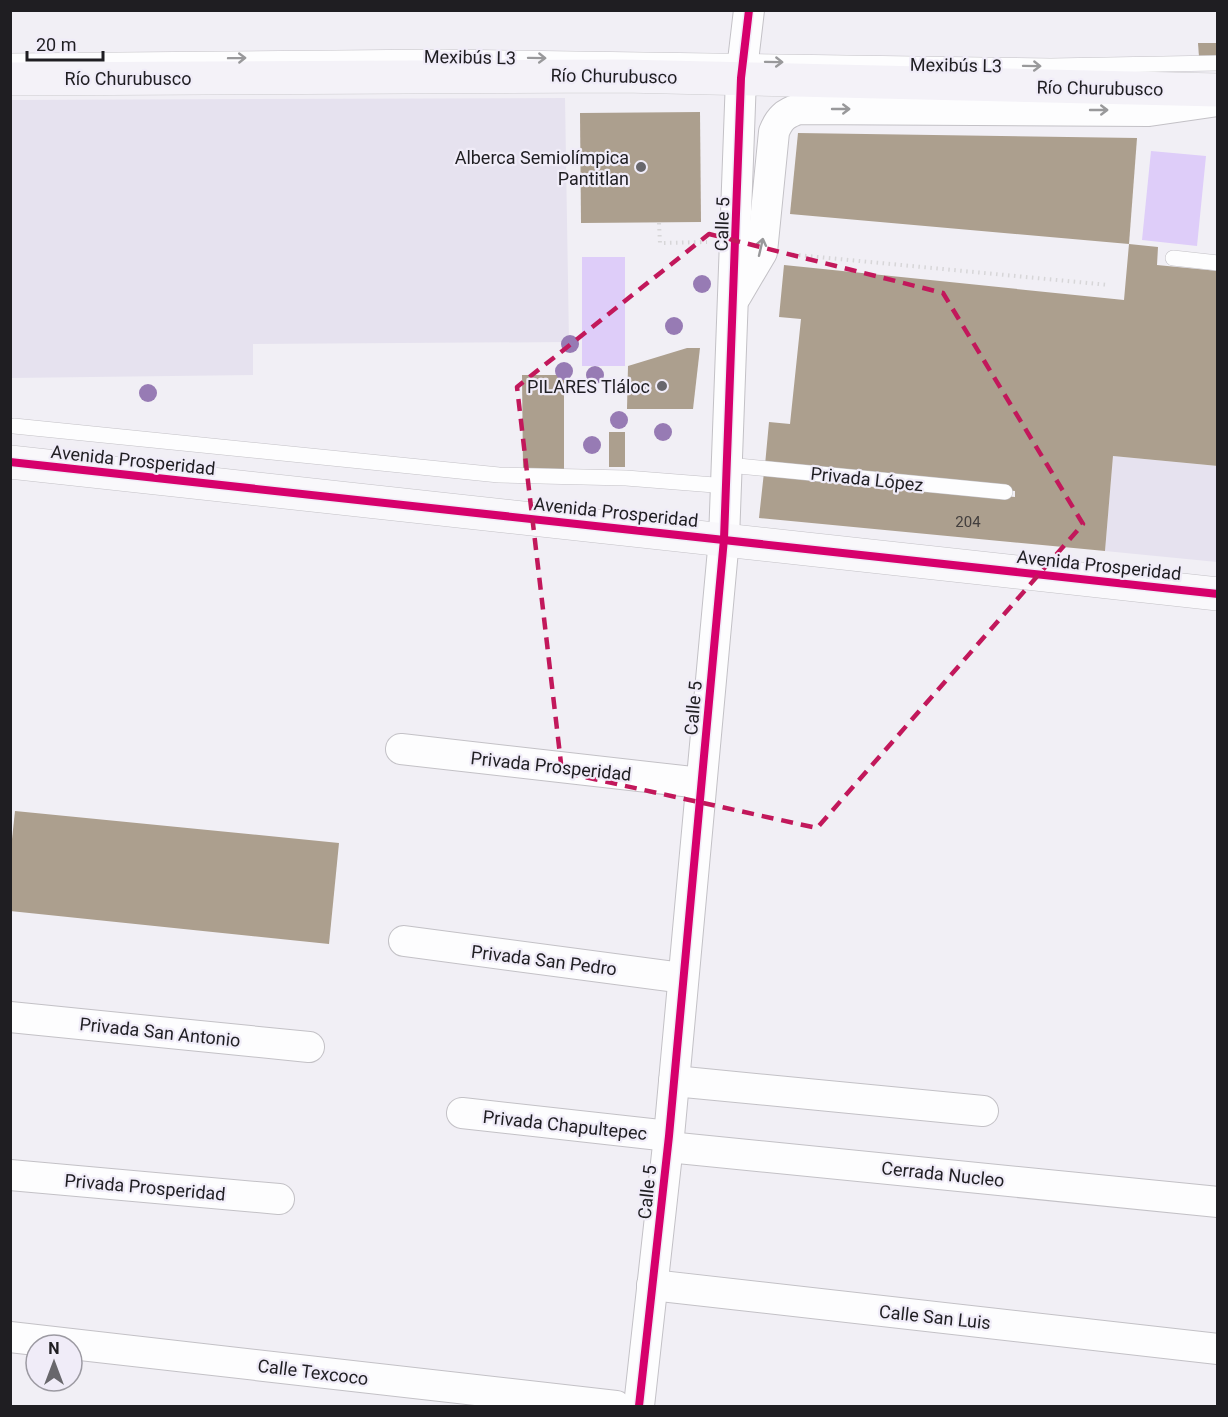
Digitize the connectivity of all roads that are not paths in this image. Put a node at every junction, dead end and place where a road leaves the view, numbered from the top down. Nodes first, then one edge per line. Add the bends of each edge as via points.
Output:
1 (749, 10) edge
2 (10, 61) edge
3 (1218, 63) edge
4 (742, 69) junction
5 (10, 79) edge
6 (1218, 90) edge
7 (1218, 101) edge
8 (749, 247) junction
9 (1173, 258) dead end
10 (1218, 262) edge
11 (14, 426) dead end
12 (10, 462) edge
13 (728, 476) junction
14 (1005, 492) dead end
15 (724, 539) junction
16 (1218, 594) edge
17 (401, 749) dead end
18 (701, 783) junction
19 (404, 941) dead end
20 (683, 978) junction
21 (10, 1017) edge
22 (309, 1047) dead end
23 (674, 1081) junction
24 (983, 1111) dead end
25 (462, 1113) dead end
26 (668, 1142) junction
27 (10, 1175) edge
28 (279, 1198) dead end
29 (1218, 1202) edge
30 (652, 1285) junction
31 (10, 1337) edge
32 (1218, 1349) edge
33 (616, 1407) edge
34 (639, 1407) edge

1 - 4 street, Calle 5
2 -> 4 lane, Mexibús L3 via 443,57
4 -> 3 lane, Mexibús L3
4 - 5 main road, Río Churubusco
4 - 6 main road, Río Churubusco
4 - 8 street, Calle 5
8 -> 7 street, Calle 5 via 774,132 786,113 799,109 1149,111
8 - 13 street, Calle 5 via 734,298
9 - 10 lane
11 - 13 lane, Privada López via 499,475
12 - 15 street, Avenida Prosperidad
13 - 14 lane, Privada López
13 - 15 street, Calle 5
15 - 16 street, Avenida Prosperidad
15 - 18 street, Calle 5
17 - 18 street, Privada Prosperidad
18 - 20 street, Calle 5
19 - 20 street, Privada San Pedro
20 - 23 street, Calle 5
21 - 22 street, Privada San Antonio
23 - 24 street
23 - 26 street, Calle 5
25 - 26 street, Privada Chapultepec
26 - 29 street, Cerrada Nucleo
26 - 30 street, Calle 5
27 - 28 street, Privada Prosperidad
30 - 32 street, Calle San Luis
30 - 34 street, Calle 5
31 - 33 street, Calle Texcoco

